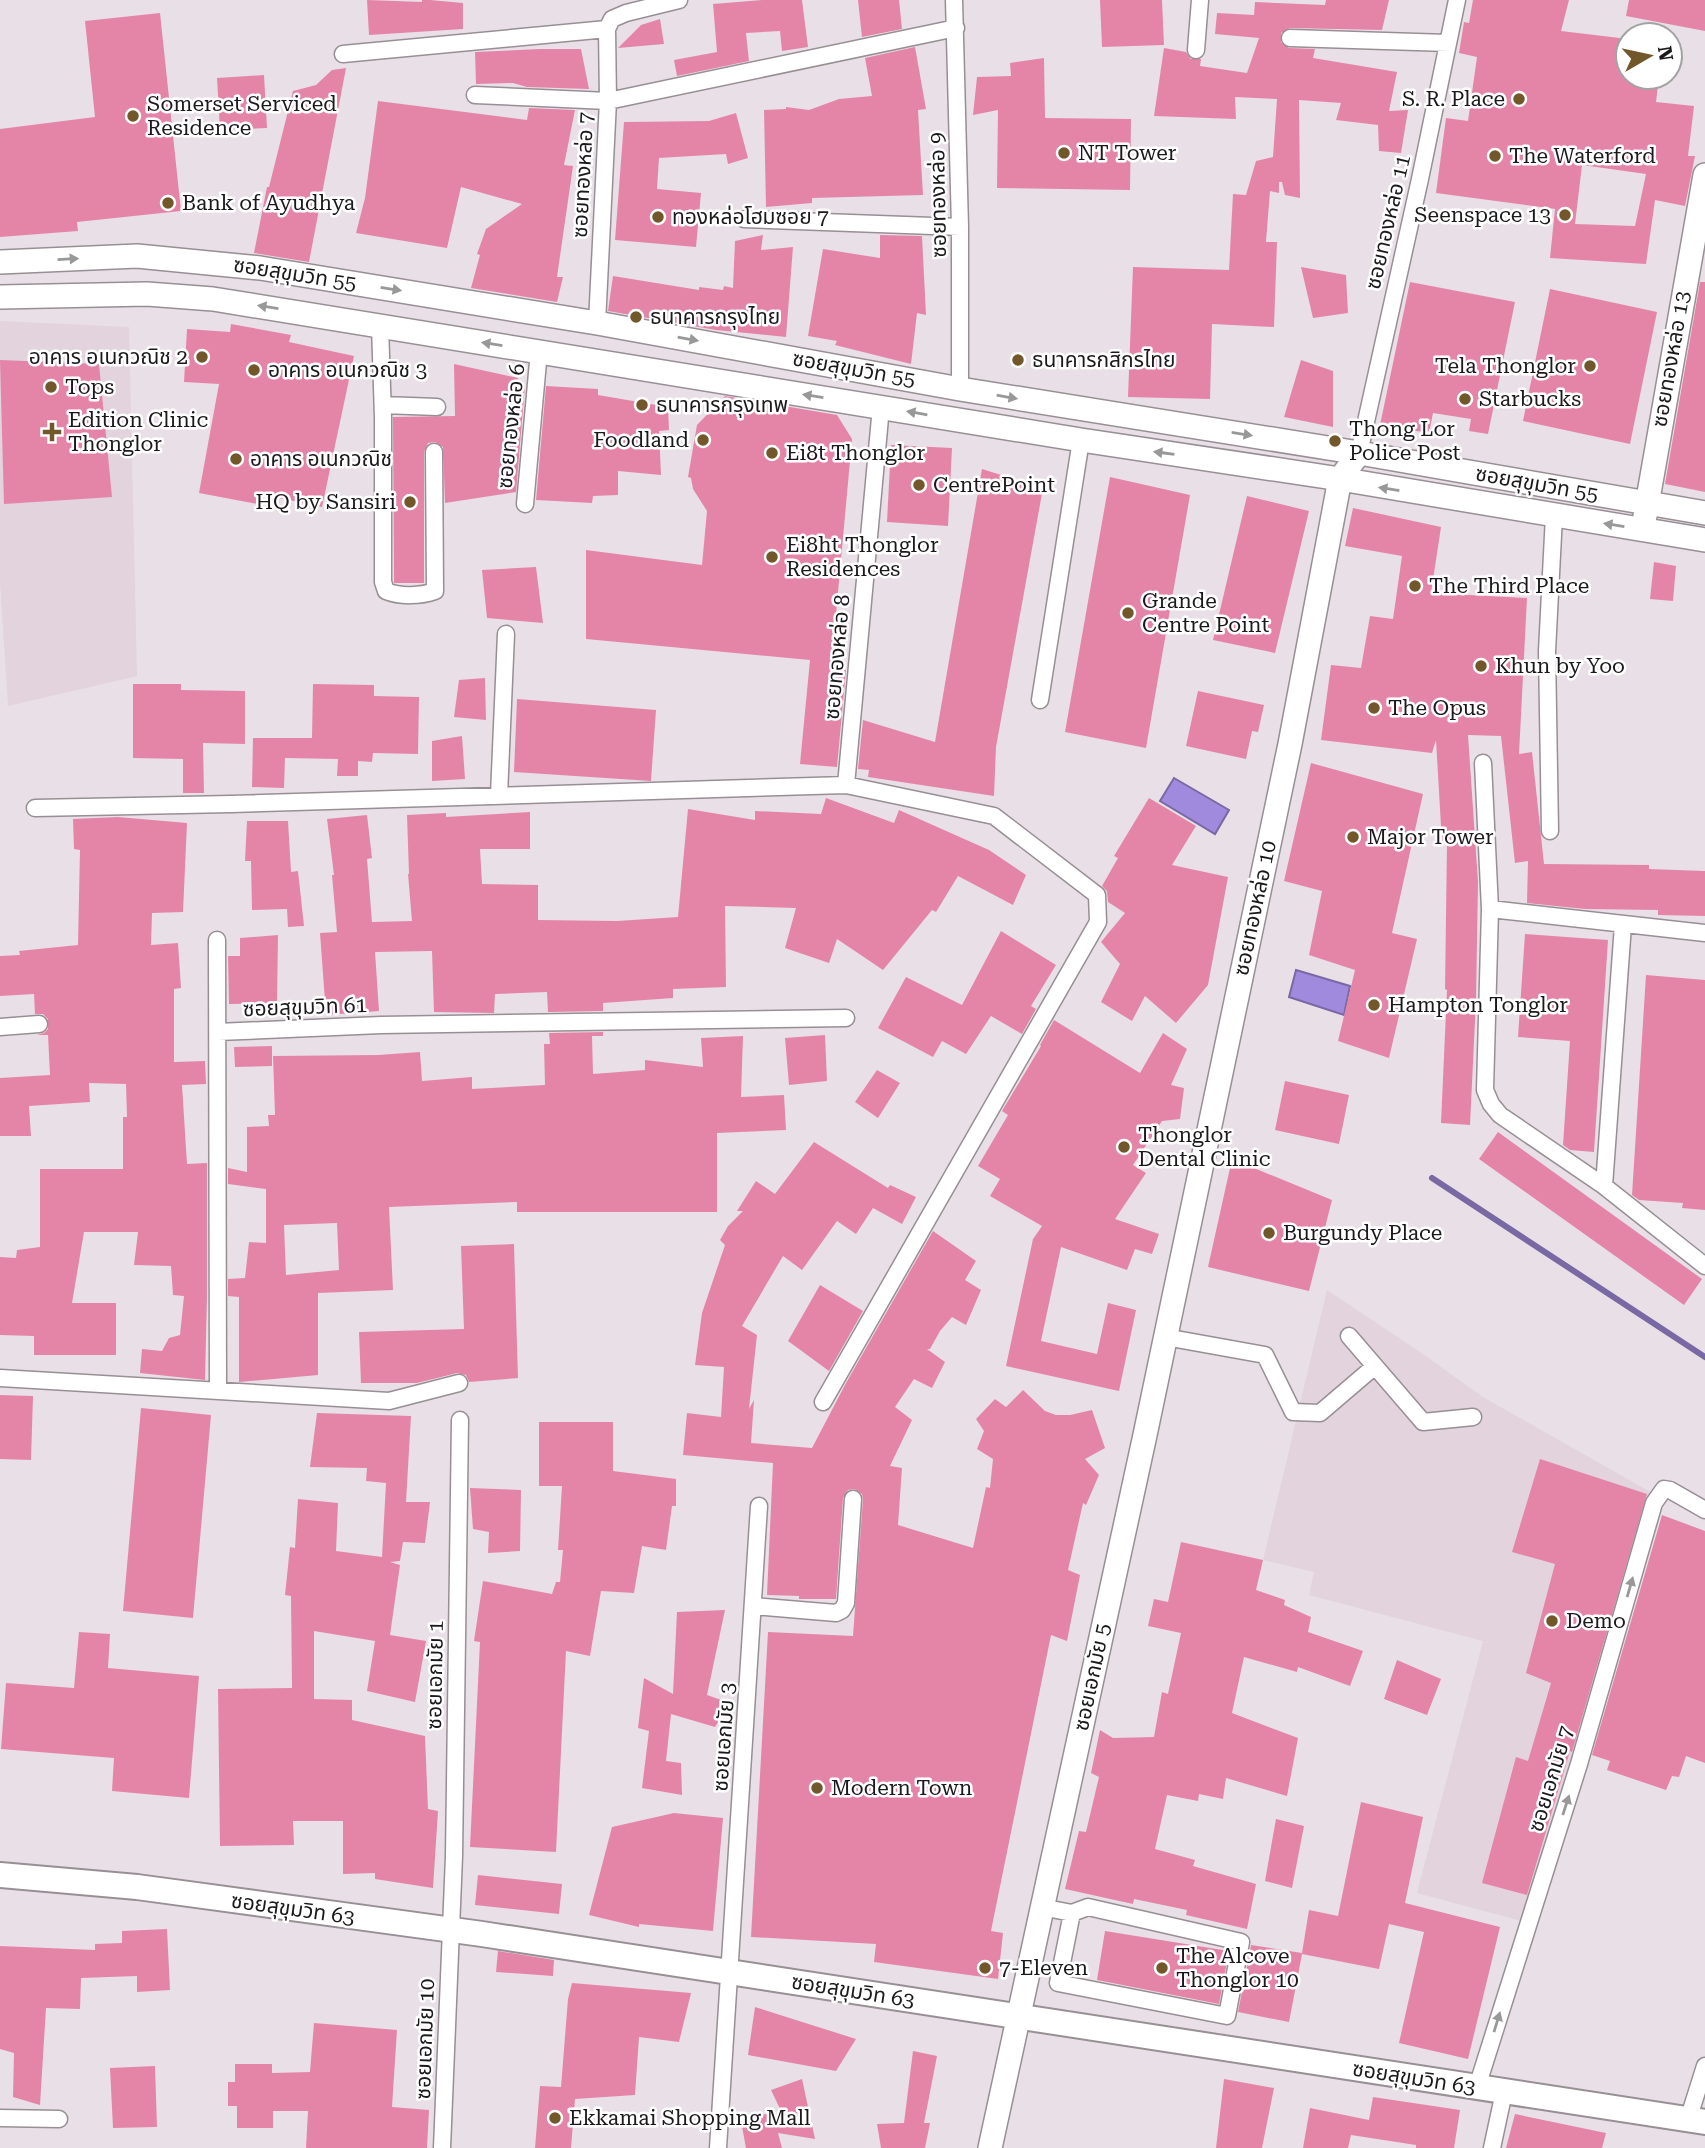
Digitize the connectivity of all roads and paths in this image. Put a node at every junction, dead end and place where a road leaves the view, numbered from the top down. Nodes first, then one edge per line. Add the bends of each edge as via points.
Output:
1 (679, 0) edge
2 (954, 0) edge
3 (1200, 0) edge
4 (1457, 0) edge
5 (957, 28) junction
6 (607, 29) junction
7 (1290, 38) dead end
8 (1448, 43) junction
9 (1196, 50) dead end
10 (343, 54) dead end
11 (475, 94) dead end
12 (608, 101) junction
13 (1705, 175) edge
14 (744, 219) dead end
15 (960, 227) junction
16 (0, 262) edge
17 (0, 297) edge
18 (543, 314) junction
19 (597, 323) junction
20 (380, 325) junction
21 (540, 351) junction
22 (592, 361) junction
23 (884, 375) junction
24 (960, 389) junction
25 (383, 405) junction
26 (437, 407) dead end
27 (881, 407) junction
28 (954, 420) junction
29 (1081, 440) junction
30 (434, 452) dead end
31 (1359, 453) junction
32 (1340, 479) junction
33 (1646, 503) junction
34 (525, 504) dead end
35 (1705, 513) edge
36 (1554, 516) junction
37 (1644, 530) junction
38 (1705, 540) edge
39 (506, 634) dead end
40 (1040, 700) dead end
41 (1483, 762) dead end
42 (846, 785) junction
43 (499, 795) junction
44 (36, 808) dead end
45 (1550, 831) dead end
46 (1490, 909) junction
47 (1623, 925) junction
48 (1705, 933) edge
49 (217, 940) dead end
50 (846, 1018) dead end
51 (39, 1024) dead end
52 (0, 1027) edge
53 (218, 1032) junction
54 (1604, 1186) junction
55 (1705, 1266) edge
56 (1349, 1336) dead end
57 (1165, 1337) junction
58 (1375, 1366) junction
59 (0, 1378) edge
60 (459, 1383) dead end
61 (218, 1391) junction
62 (823, 1402) dead end
63 (1473, 1417) dead end
64 (460, 1420) dead end
65 (853, 1499) dead end
66 (759, 1506) dead end
67 (1705, 1510) edge
68 (754, 1606) junction
69 (0, 1875) edge
70 (1041, 1907) junction
71 (1072, 1913) junction
72 (451, 1931) junction
73 (730, 1971) junction
74 (1227, 2016) junction
75 (1017, 2018) junction
76 (1220, 2049) junction
77 (1705, 2066) edge
78 (1477, 2087) junction
79 (1504, 2092) junction
80 (0, 2118) edge
81 (59, 2119) dead end
82 (1697, 2121) edge
83 (442, 2148) edge
84 (718, 2148) edge
85 (990, 2148) edge
86 (1492, 2148) edge

1 - 6 street via 626,13 612,19
2 - 5 street, ซอยทองหล่อ 9
3 - 9 street
4 - 8 street, ซอยทองหล่อ 11
5 - 12 street
5 - 15 street, ซอยทองหล่อ 9
6 - 10 street
6 - 12 street, ซอยทองหล่อ 7
7 - 8 street
8 - 31 street, ซอยทองหล่อ 11
11 - 12 street
12 - 19 street, ซอยทองหล่อ 7
13 - 33 main road, ซอยทองหล่อ 13
14 - 15 street
15 - 24 street, ซอยทองหล่อ 9
16 -> 18 main road, ซอยสุขุมวิท 55 via 137,256 219,263
20 -> 17 main road, ซอยสุขุมวิท 55 via 213,299 147,294
18 - 19 main road, ซอยสุขุมวิท 55
18 - 21 main road
19 - 22 main road
19 -> 23 main road, ซอยสุขุมวิท 55
21 -> 20 main road, ซอยสุขุมวิท 55
20 - 25 street
21 - 22 main road, ซอยสุขุมวิท 55
21 - 34 street, ซอยทองหล่อ 6
27 -> 22 main road, ซอยสุขุมวิท 55
23 - 24 main road, ซอยสุขุมวิท 55
23 - 27 main road
24 - 28 main road
24 -> 31 main road, ซอยสุขุมวิท 55
25 - 26 street
25 - 30 street via 383,582 386,591 394,595 435,591
28 -> 27 main road, ซอยสุขุมวิท 55
27 - 42 street, ซอยทองหล่อ 8
28 - 29 main road, ซอยสุขุมวิท 55
32 -> 29 main road, ซอยสุขุมวิท 55
29 - 40 street
31 - 32 main road
31 - 33 main road, ซอยสุขุมวิท 55
36 -> 32 main road, ซอยสุขุมวิท 55
32 - 57 main road, ซอยทองหล่อ 10 via 1290,744
33 - 35 main road, ซอยสุขุมวิท 55
33 - 37 main road, ซอยทองหล่อ 13
37 -> 36 main road, ซอยสุขุมวิท 55
36 - 45 street via 1547,651
37 - 38 main road, ซอยสุขุมวิท 55
39 - 43 street
41 - 46 street
42 - 43 street
42 - 62 street via 994,816 1097,895 1098,922
43 - 44 street
46 - 47 street
46 - 54 street via 1485,1090 1500,1115
47 - 48 street
47 - 54 street
49 - 53 street
50 - 53 street, ซอยสุขุมวิท 61
51 - 52 street
53 - 61 street, ซอยสุขุมวิท 61
54 - 55 street
56 - 58 street
57 - 58 street via 1265,1355 1293,1412 1320,1413
57 - 70 main road, ซอยเอกมัย 5
58 - 63 street via 1423,1422
59 - 61 street
60 - 61 street via 389,1401
64 - 72 street, ซอยเอกมัย 1
65 - 68 street via 842,1609
66 - 68 street, ซอยเอกมัย 3
78 -> 67 street, ซอยเอกมัย 7 via 1579,1764 1654,1503 1664,1489
68 - 73 street, ซอยเอกมัย 3
69 - 72 main road, ซอยสุขุมวิท 63 via 137,1887
70 - 71 street
70 - 75 main road, ซอยเอกมัย 5
71 - 74 street via 1058,1983
71 - 74 street via 1088,1907 1241,1942
72 - 73 main road, ซอยสุขุมวิท 63
72 - 83 street, ซอยเอกมัย 10
73 - 75 main road, ซอยสุขุมวิท 63
73 - 84 street, ซอยเอกมัย 3
74 - 76 street
75 - 76 main road, ซอยสุขุมวิท 63
75 - 85 main road, ซอยเอกมัย 5
76 - 78 main road, ซอยสุขุมวิท 63
77 - 82 street
78 - 79 main road, ซอยสุขุมวิท 63
79 - 82 main road, ซอยสุขุมวิท 63
79 - 86 street
80 - 81 street

